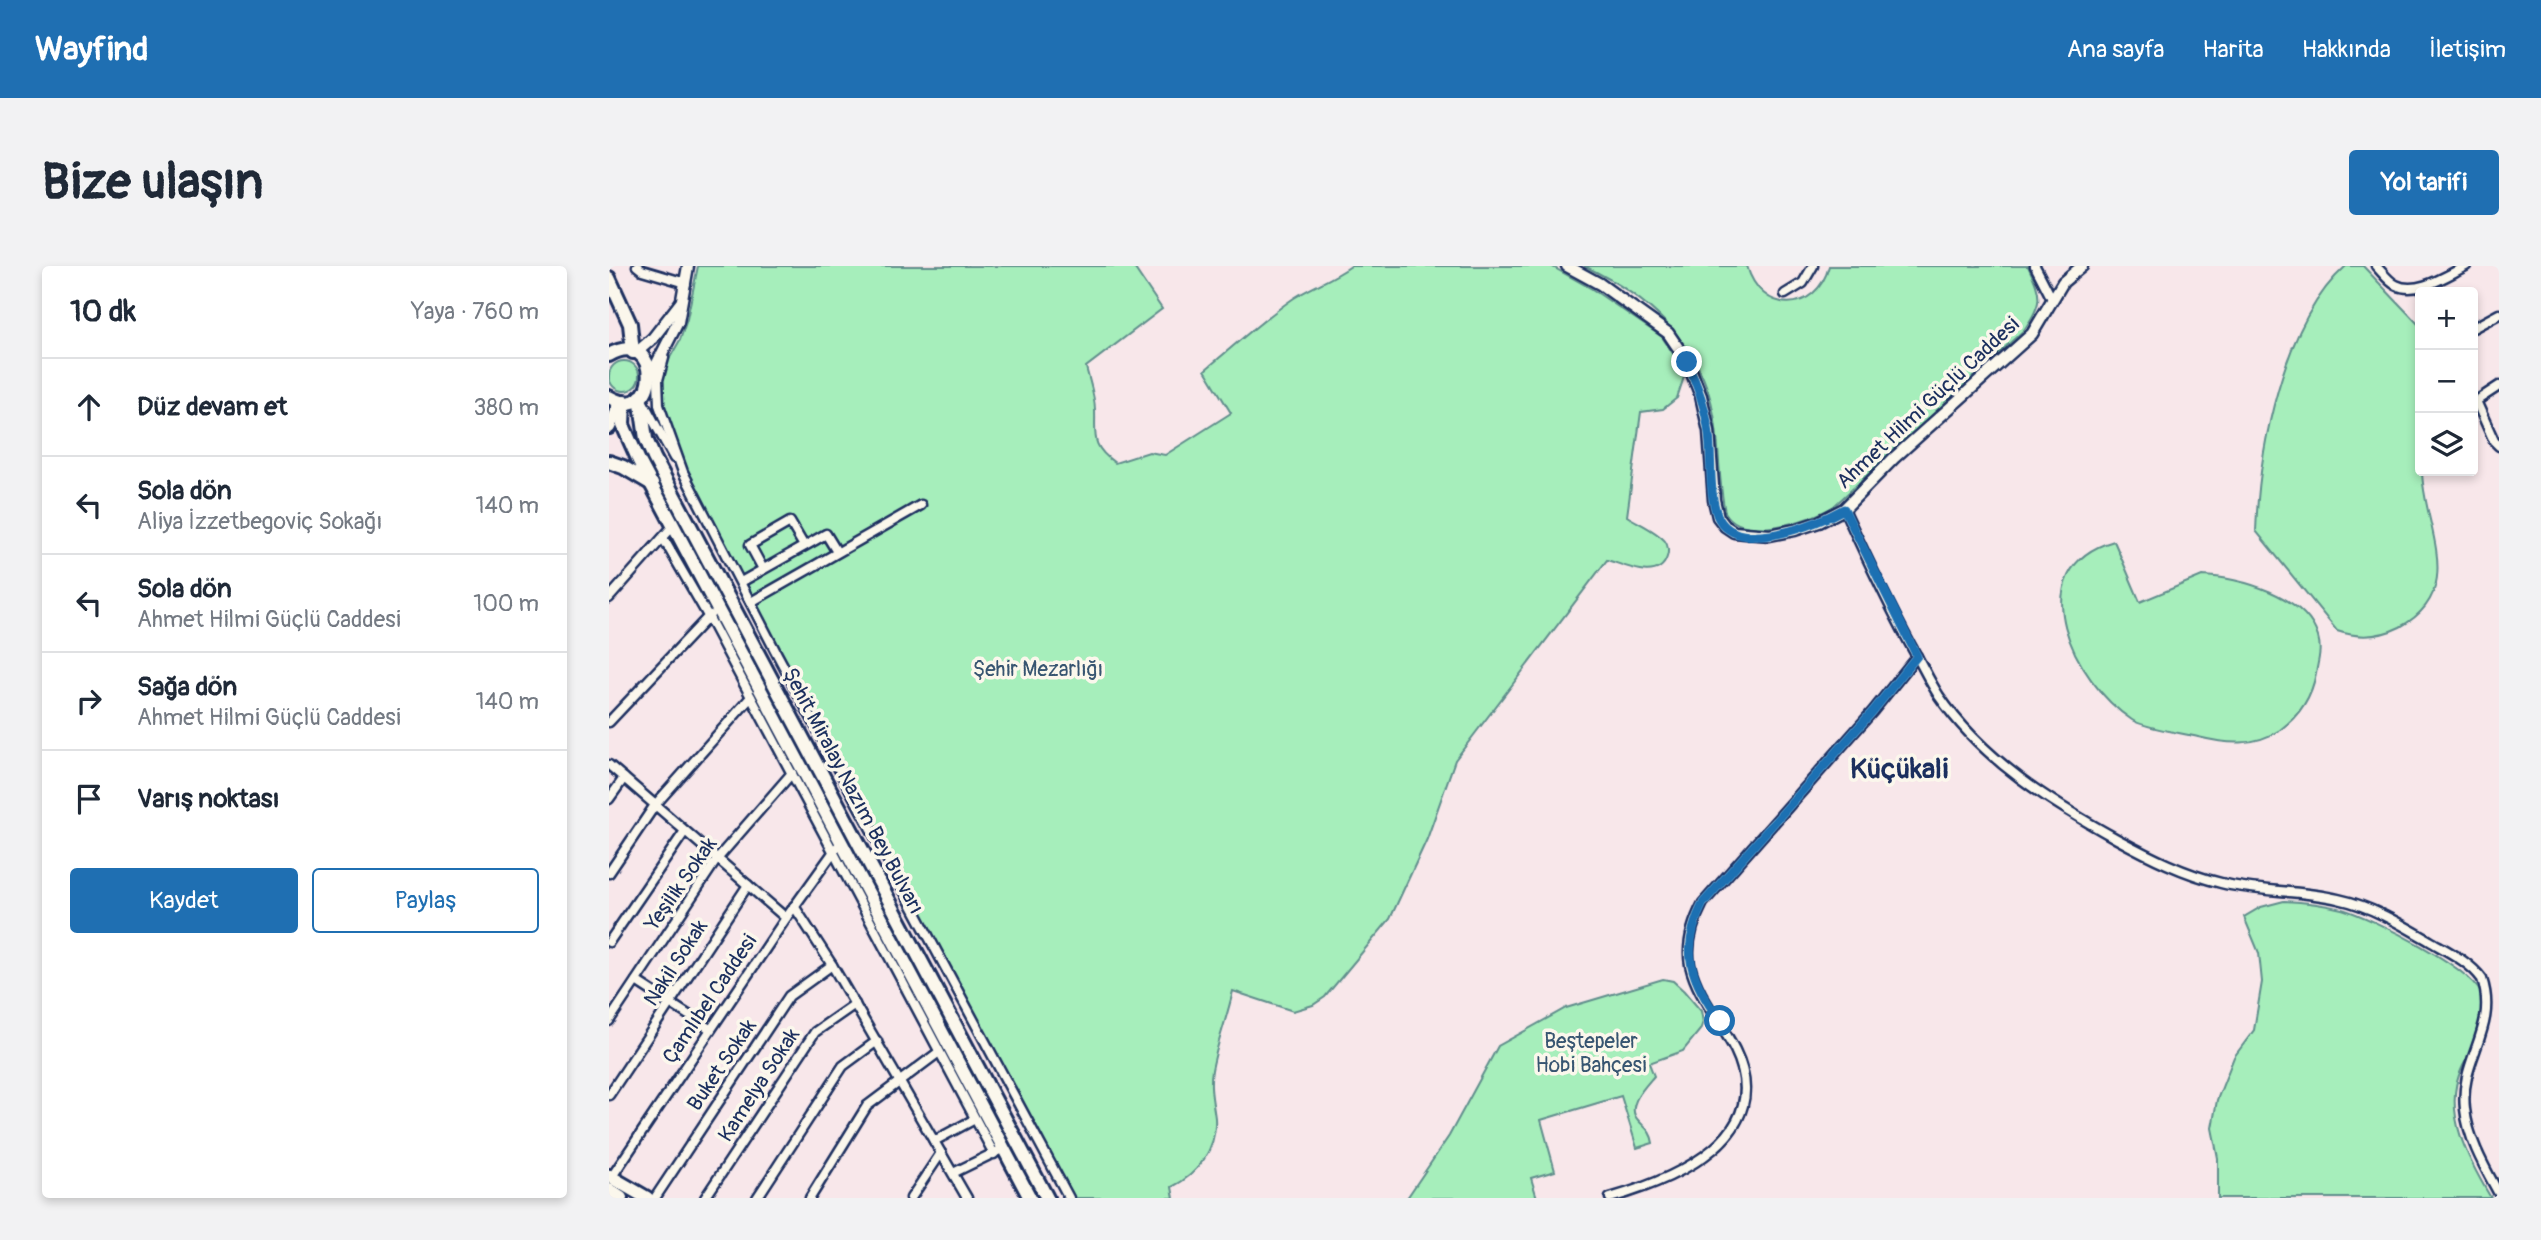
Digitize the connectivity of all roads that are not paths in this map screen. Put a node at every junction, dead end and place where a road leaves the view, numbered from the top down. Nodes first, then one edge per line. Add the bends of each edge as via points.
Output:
1 (637, 266) edge
2 (688, 266) edge
3 (1567, 266) edge
4 (1813, 266) edge
5 (2035, 266) edge
6 (2082, 266) edge
7 (2376, 266) edge
8 (2466, 266) edge
9 (609, 278) edge
10 (686, 283) junction
11 (1785, 294) dead end
12 (684, 298) junction
13 (2052, 299) junction
14 (2499, 314) edge
15 (2478, 325) edge
16 (664, 350) junction
17 (635, 352) junction
18 (609, 355) edge
19 (650, 377) junction
20 (2499, 386) edge
21 (640, 397) junction
22 (618, 400) edge
23 (609, 427) edge
24 (2499, 446) edge
25 (609, 462) edge
26 (683, 472) junction
27 (652, 484) junction
28 (921, 505) dead end
29 (1844, 509) junction
30 (674, 526) junction
31 (663, 538) junction
32 (804, 546) junction
33 (837, 552) junction
34 (763, 569) junction
35 (741, 582) junction
36 (609, 598) edge
37 (751, 602) junction
38 (712, 612) junction
39 (1917, 656) junction
40 (751, 697) junction
41 (609, 722) edge
42 (609, 765) edge
43 (792, 774) junction
44 (624, 778) junction
45 (609, 799) edge
46 (655, 805) junction
47 (685, 831) junction
48 (838, 847) junction
49 (717, 859) junction
50 (609, 873) edge
51 (748, 885) junction
52 (794, 906) junction
53 (786, 918) junction
54 (609, 942) edge
55 (832, 965) junction
56 (636, 981) junction
57 (671, 1004) junction
58 (855, 1004) junction
59 (609, 1021) edge
60 (710, 1030) junction
61 (877, 1041) junction
62 (939, 1052) junction
63 (900, 1081) junction
64 (609, 1095) edge
65 (975, 1119) junction
66 (934, 1141) junction
67 (999, 1151) junction
68 (941, 1153) junction
69 (953, 1174) junction
70 (610, 1181) edge
71 (2499, 1194) edge
72 (621, 1198) edge
73 (647, 1198) edge
74 (655, 1198) edge
75 (705, 1198) edge
76 (757, 1198) edge
77 (810, 1198) edge
78 (911, 1198) edge
79 (967, 1198) edge
80 (1030, 1198) edge
81 (1047, 1198) edge
82 (1069, 1198) edge
83 (1610, 1198) edge

1 - 10 street
2 - 10 street
3 - 29 street, Ahmet Hilmi Güçlü Caddesi via 1668,333 1687,362 1701,396 1709,431 1714,500 1725,526 1745,534 1770,534 1819,523
4 - 11 street via 1803,283
5 - 13 street
6 - 13 street, Ahmet Hilmi Güçlü Caddesi
7 - 8 street via 2395,285 2405,288 2425,285
9 - 17 main road via 630,324
10 - 12 street
12 - 16 street
12 - 17 street via 653,338
13 - 29 street, Ahmet Hilmi Güçlü Caddesi via 2032,334
14 - 15 street
16 - 19 street
16 - 26 street via 658,397
17 - 18 main road via 620,350
17 - 19 main road via 647,363
19 - 21 main road
20 - 24 street via 2476,401
21 - 22 main road
21 - 26 street
21 - 81 main road, Şehit Miralay Nazım Bey Bulvarı via 646,439 654,458
22 - 23 main road
22 - 27 main road, Şehit Miralay Nazım Bey Bulvarı via 623,425
25 - 27 main road
26 - 35 street
27 - 30 main road, Şehit Miralay Nazım Bey Bulvarı
28 - 33 street
29 - 39 street
30 - 31 street
30 - 38 main road, Şehit Miralay Nazım Bey Bulvarı
31 - 36 street
31 - 38 street
32 - 33 street via 826,534
32 - 34 street
32 - 34 street via 790,523 750,545
33 - 37 street
34 - 35 street
35 - 37 street
37 - 82 street
38 - 40 street
38 - 41 street
38 - 48 main road, Şehit Miralay Nazım Bey Bulvarı
39 - 71 street via 1939,696 1977,742 2028,785 2089,824 2183,871 2221,883 2339,899 2369,909 2424,938 2480,976 2494,1011 2488,1039 2466,1084 2465,1109
39 - 83 street via 1710,894 1694,922 1690,965 1744,1076 1741,1116 1715,1147 1678,1172
40 - 43 street
40 - 46 street
42 - 44 street
43 - 48 street
43 - 49 street, Yeşilik Sokak
44 - 45 street
44 - 46 street
46 - 47 street
46 - 50 street
47 - 49 street
47 - 54 street
48 - 52 street, Çamlıbel Caddesi
48 - 62 street
48 - 67 main road, Şehit Miralay Nazım Bey Bulvarı
49 - 51 street
49 - 56 street, Yeşilik Sokak
51 - 53 street
51 - 57 street, Nakil Sokak
52 - 53 street, Çamlıbel Caddesi
52 - 55 street
53 - 60 street, Çamlıbel Caddesi
55 - 58 street
55 - 74 street, Buket Sokak via 789,996
56 - 57 street
56 - 59 street, Yeşilik Sokak
57 - 60 street
57 - 64 street, Nakil Sokak
58 - 61 street
58 - 75 street, Kamelya Sokak via 814,1031
60 - 70 street, Çamlıbel Caddesi
61 - 63 street
61 - 76 street via 843,1066
62 - 63 street
62 - 65 street
63 - 66 street
63 - 77 street via 867,1106
65 - 66 street
65 - 67 street
66 - 68 street
67 - 69 street
67 - 80 main road, Şehit Miralay Nazım Bey Bulvarı
68 - 69 street
68 - 78 street
69 - 79 street
70 - 72 main road
70 - 73 main road

